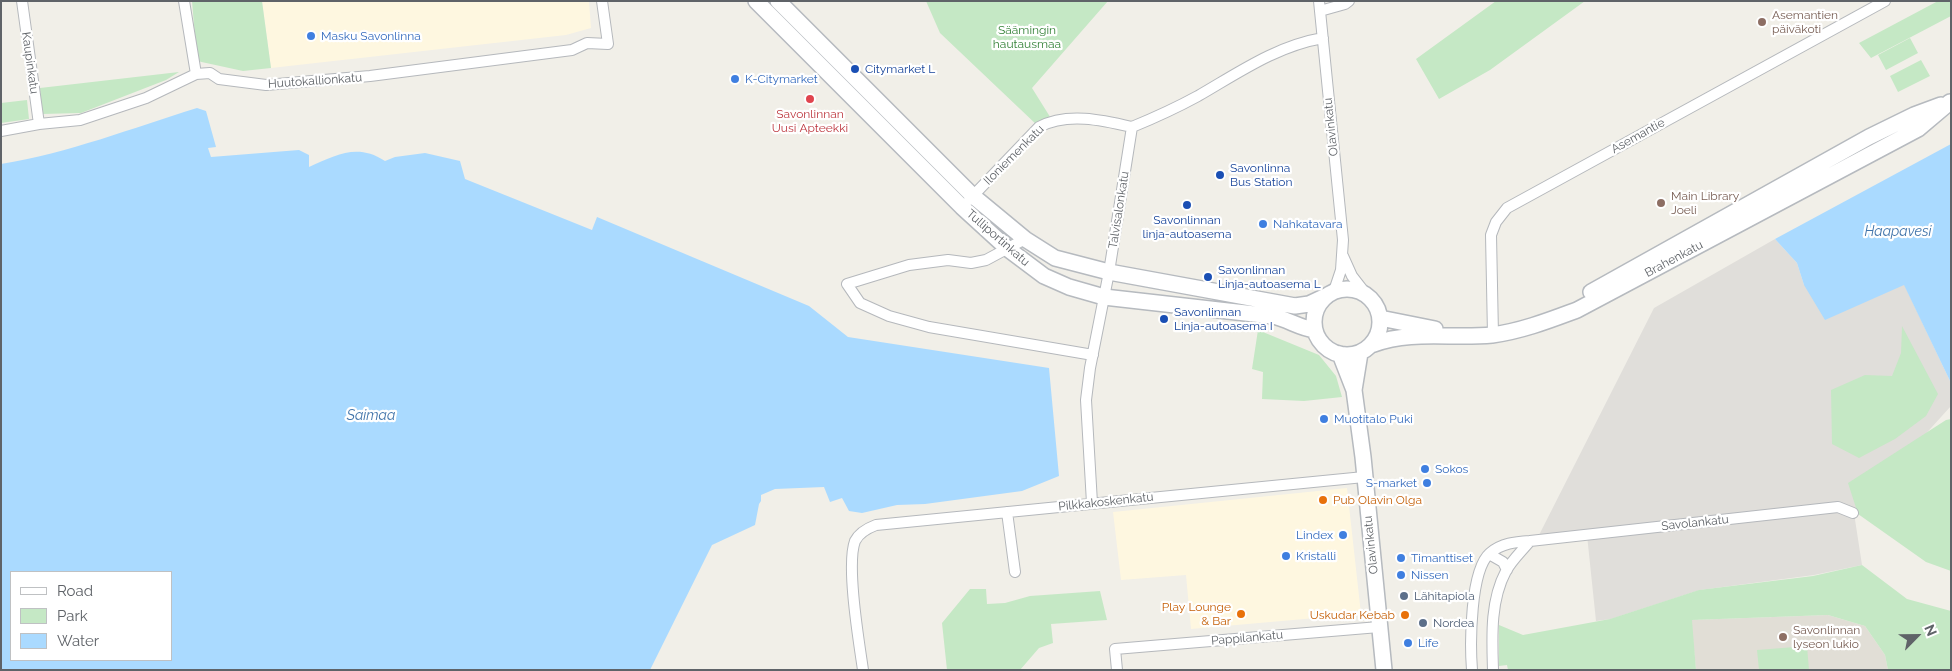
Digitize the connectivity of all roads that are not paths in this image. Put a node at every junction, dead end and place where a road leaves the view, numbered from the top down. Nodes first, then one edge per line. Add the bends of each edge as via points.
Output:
1 (22, 1) edge
2 (184, 1) edge
3 (602, 1) edge
4 (778, 1) edge
5 (1349, 1) edge
6 (1885, 1) edge
7 (763, 4) edge
8 (1319, 6) edge
9 (1323, 38) junction
10 (196, 74) junction
11 (1950, 102) edge
12 (38, 124) junction
13 (1132, 128) junction
14 (1, 131) edge
15 (967, 201) junction
16 (1025, 239) junction
17 (1008, 249) junction
18 (1342, 253) junction
19 (1109, 272) junction
20 (1330, 294) junction
21 (1366, 294) junction
22 (1104, 297) junction
23 (1380, 318) junction
24 (1315, 330) junction
25 (1493, 331) junction
26 (1374, 344) junction
27 (1360, 353) junction
28 (1340, 354) junction
29 (1093, 355) junction
30 (1354, 390) junction
31 (1364, 477) junction
32 (1092, 503) junction
33 (1007, 512) junction
34 (1853, 513) dead end
35 (1533, 541) junction
36 (1489, 554) junction
37 (1507, 570) junction
38 (1015, 572) dead end
39 (1379, 627) junction
40 (863, 670) edge
41 (1117, 670) edge
42 (1384, 670) edge
43 (1472, 670) edge
44 (1492, 670) edge

1 - 12 street, Kaupinkatu
2 - 10 street
3 - 10 street, Huutokallionkatu via 608,44 587,43 572,50 334,80 266,85 219,79 210,73
4 - 15 main road, Tulliportinkatu
5 - 8 street
6 - 25 street, Asemantie via 1507,208 1491,235
7 - 15 main road, Tulliportinkatu
8 - 9 street, Olavinkatu
9 - 13 street via 1269,55 1189,101
9 - 18 street, Olavinkatu
10 - 12 street via 146,98 80,120
11 - 25 main road, Brahenkatu via 1914,114 1869,137 1580,298
12 - 14 street
13 - 15 street, Iloniemenkatu via 1091,119 1052,120 1039,127
13 - 19 street, Talvisalonkatu
15 - 16 main road, Tulliportinkatu
15 - 17 main road, Tulliportinkatu
16 - 17 street
16 - 19 main road, Tulliportinkatu via 1055,258
17 - 22 main road, Tulliportinkatu via 1044,276
17 - 29 street via 986,260 909,265 847,284 860,303 889,316 929,327
18 - 20 street, Olavinkatu via 1340,278
18 - 21 street, Olavinkatu via 1352,276
19 - 20 main road, Tulliportinkatu via 1295,306 1310,304
19 - 22 street, Talvisalonkatu
20 - 21 main road via 1345,289
20 - 24 main road via 1316,311
21 - 23 main road via 1373,301
22 - 24 main road, Tulliportinkatu via 1272,316
22 - 29 street, Talvisalonkatu
23 - 25 main road, Brahenkatu via 1436,330
23 - 26 main road
24 - 28 main road via 1324,346
25 - 26 main road, Brahenkatu via 1399,337
26 - 27 main road
27 - 28 main road
27 - 30 main road, Olavinkatu
28 - 30 main road, Olavinkatu
29 - 32 street, Talvisalonkatu via 1086,400
30 - 31 main road, Olavinkatu
31 - 32 street, Pilkkakoskenkatu
31 - 39 main road, Olavinkatu
32 - 33 street, Pilkkakoskenkatu
33 - 38 street
33 - 40 street, Pilkkakoskenkatu via 876,525 867,529 855,542 851,566
34 - 35 street, Savolankatu via 1838,507
35 - 36 street, Savolankatu via 1508,543
35 - 37 street
36 - 37 street via 1503,562
36 - 43 street via 1478,572 1473,611
37 - 44 street via 1496,601
39 - 41 street, Pappilankatu via 1115,649
39 - 42 main road, Olavinkatu

